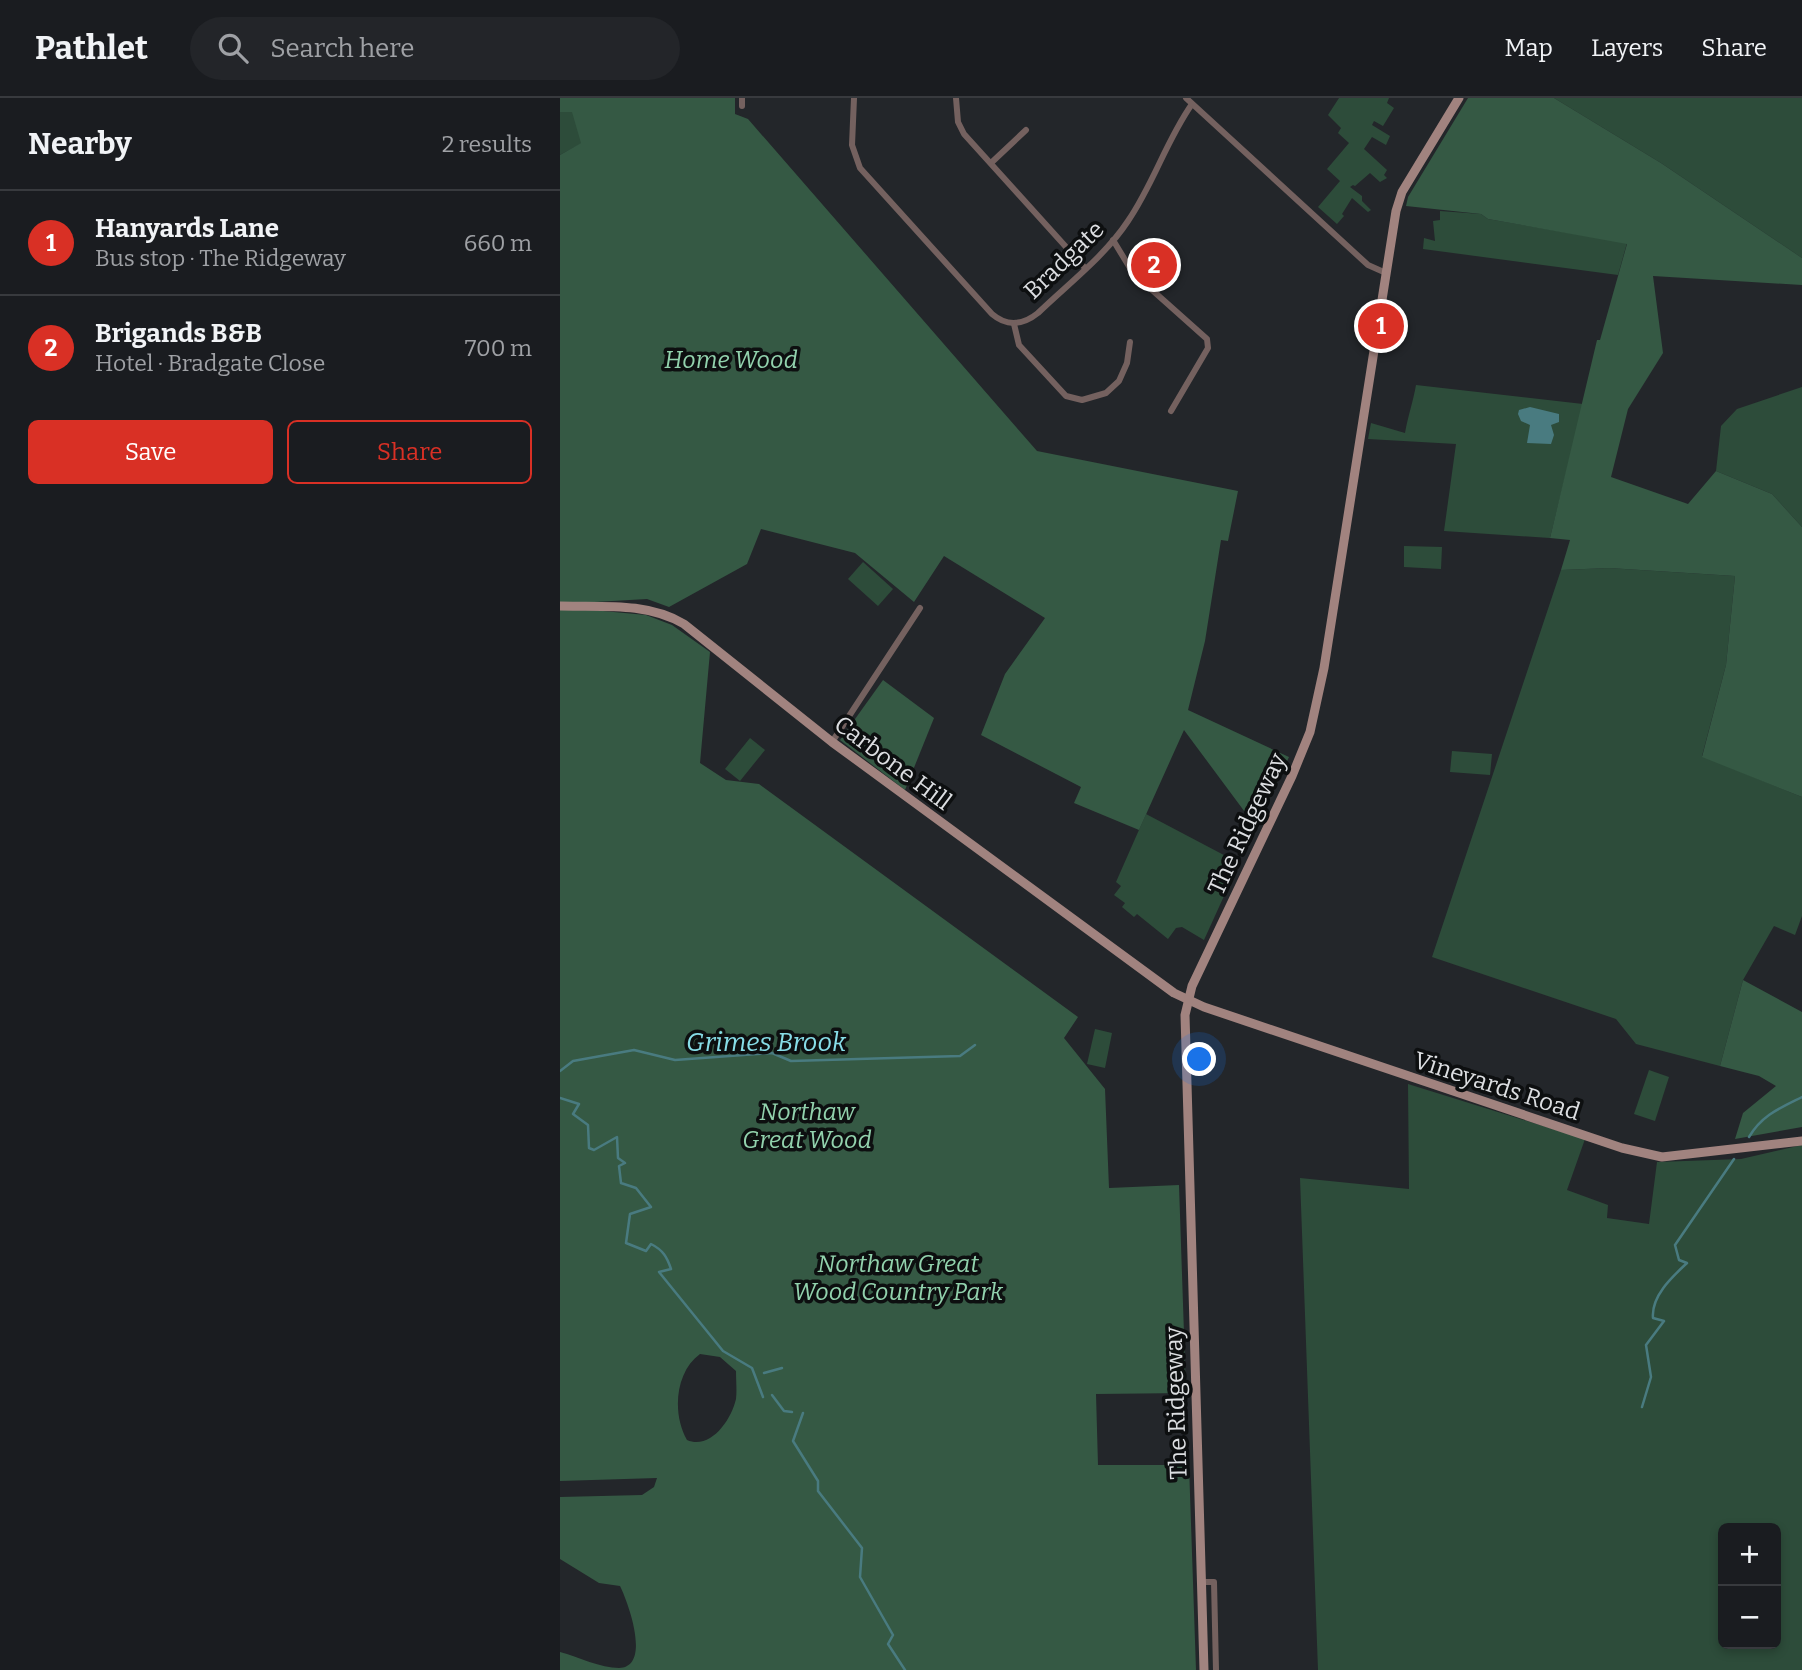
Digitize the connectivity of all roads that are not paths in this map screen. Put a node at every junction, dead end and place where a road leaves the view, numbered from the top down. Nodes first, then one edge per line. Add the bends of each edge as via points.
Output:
1 (742, 98) edge
2 (854, 98) edge
3 (956, 98) edge
4 (1186, 98) edge
5 (1459, 98) edge
6 (1192, 104) junction
7 (742, 106) dead end
8 (1026, 130) dead end
9 (991, 163) junction
10 (1113, 240) junction
11 (1085, 268) junction
12 (1386, 273) junction
13 (1014, 324) junction
14 (1130, 342) dead end
15 (1171, 411) dead end
16 (560, 606) edge
17 (920, 608) dead end
18 (832, 743) junction
19 (1187, 1000) junction
20 (1802, 1141) edge
21 (1201, 1582) junction
22 (1204, 1670) edge
23 (1216, 1670) edge

1 - 7 street
2 - 13 street, Bradgate via 852,150 860,168 992,314
3 - 9 street via 960,128
4 - 6 street
5 - 12 street, The Ridgeway via 1402,192
6 - 10 street, Bradgate via 1176,126 1162,163 1135,210
6 - 12 street via 1368,265
8 - 9 street
9 - 11 street
10 - 11 street, Bradgate
10 - 15 street via 1133,273 1207,339 1208,348
11 - 13 street, Bradgate via 1032,318
12 - 19 street, The Ridgeway via 1310,732
13 - 14 street via 1019,345 1066,396 1082,400 1106,393 1118,381
16 - 18 street, Carbone Hill via 664,612
17 - 18 street
18 - 19 street, Carbone Hill via 1103,944
19 - 20 street, Vineyards Road via 1622,1148 1662,1157
19 - 21 street, The Ridgeway via 1185,1086
21 - 22 street, The Ridgeway
21 - 23 street, The Ridgeway via 1214,1582

